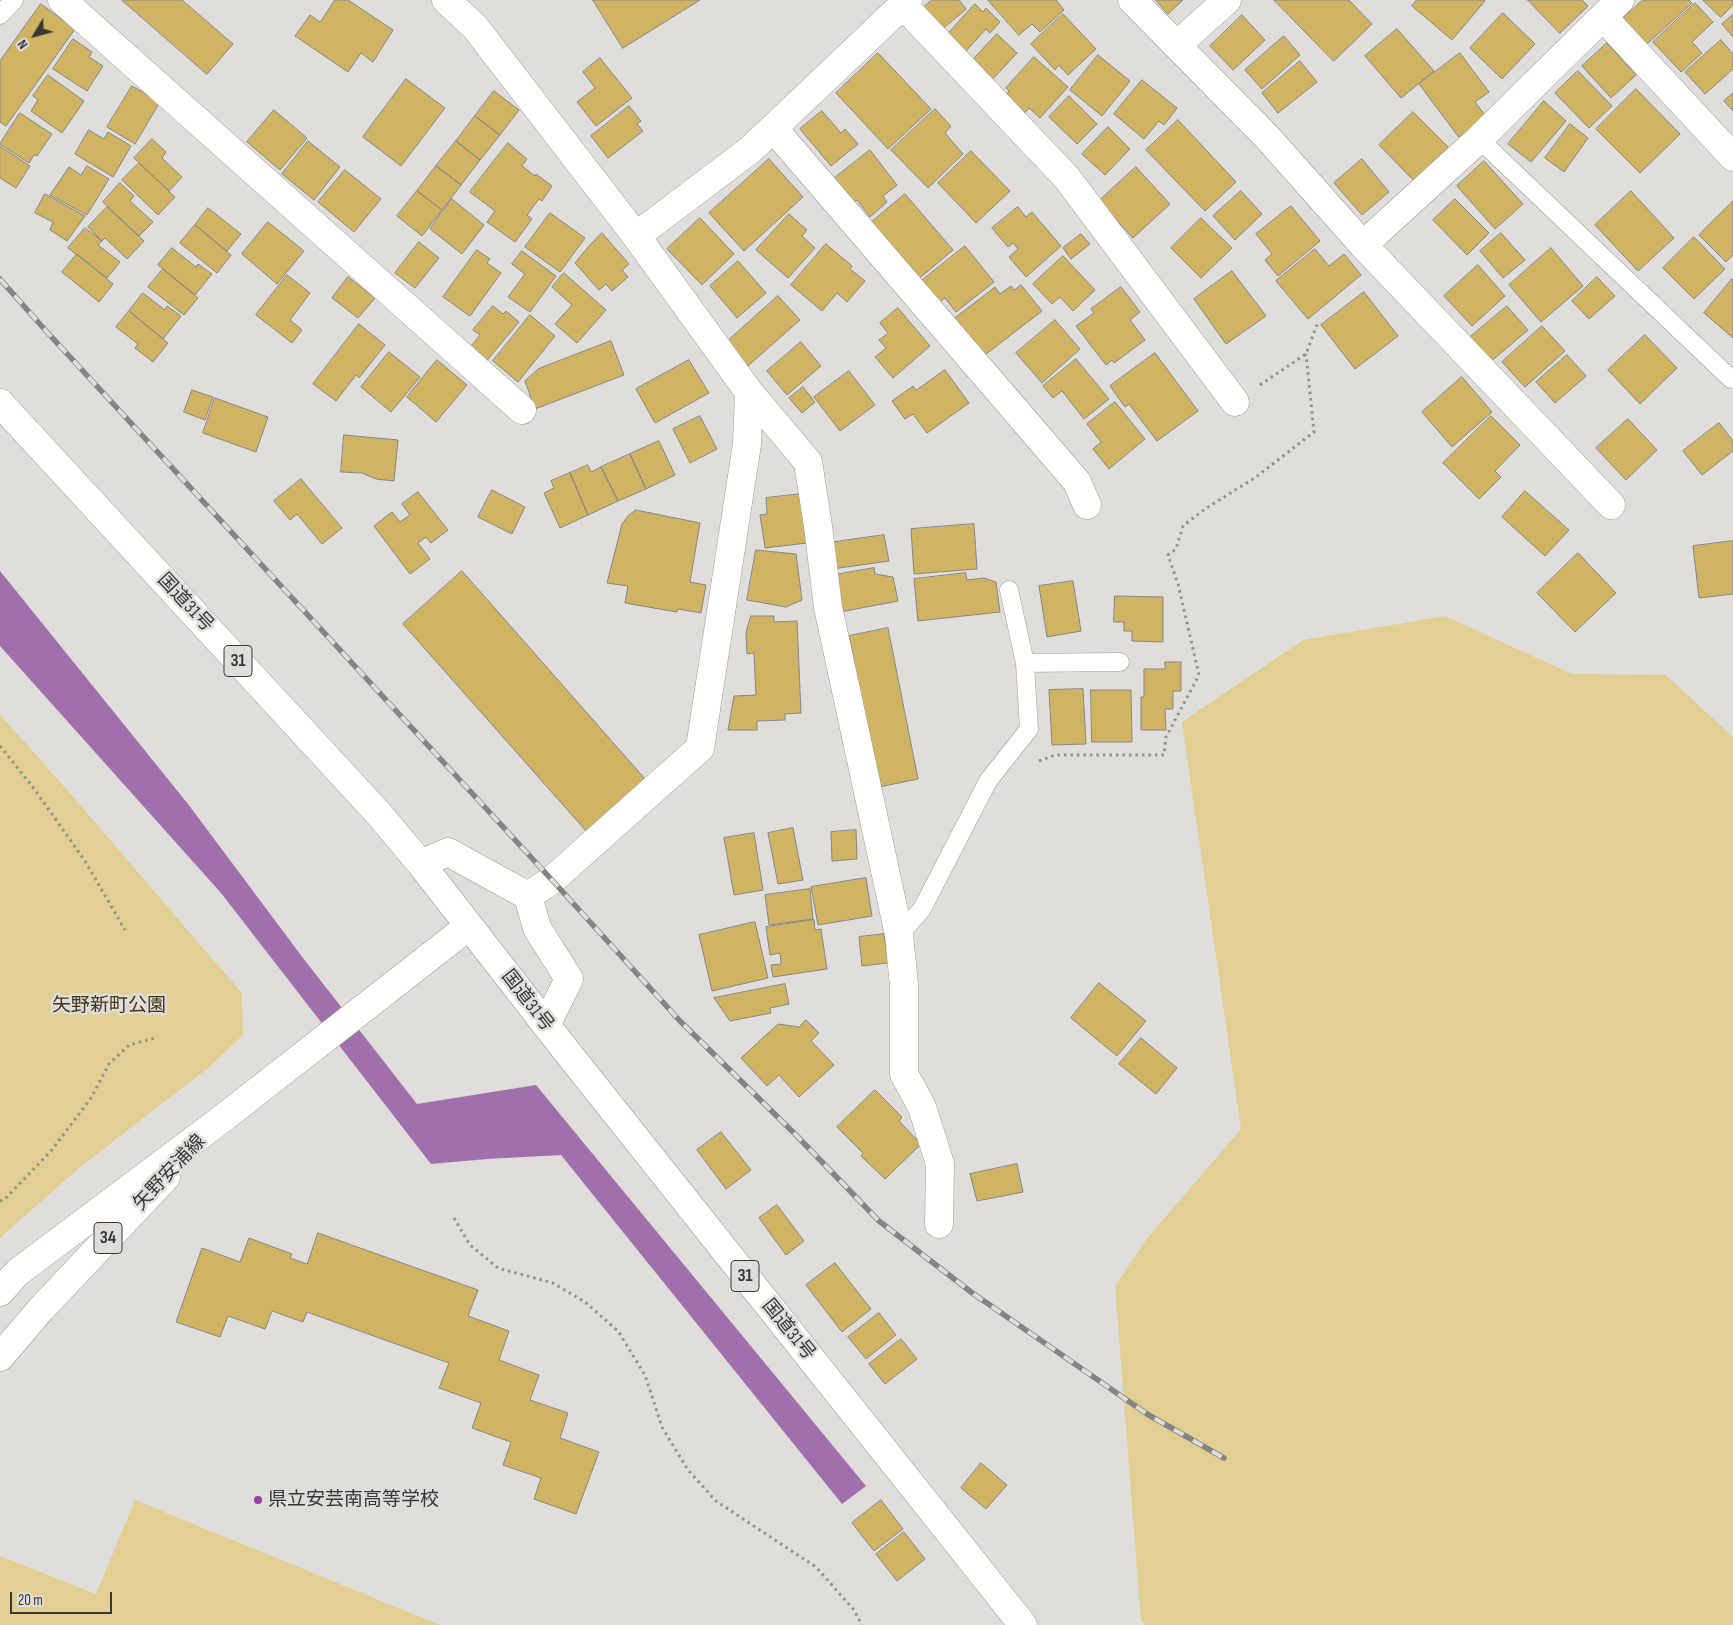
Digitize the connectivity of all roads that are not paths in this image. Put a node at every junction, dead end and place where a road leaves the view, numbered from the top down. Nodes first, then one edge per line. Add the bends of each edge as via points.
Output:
1 (14, 0) edge
2 (62, 0) edge
3 (446, 0) edge
4 (1132, 0) edge
5 (1227, 0) edge
6 (905, 2) edge
7 (1612, 8) edge
8 (0, 15) edge
9 (1177, 45) junction
10 (773, 128) junction
11 (1479, 139) junction
12 (1733, 156) edge
13 (636, 236) junction
14 (1363, 245) junction
15 (1731, 379) dead end
16 (749, 392) junction
17 (0, 402) edge
18 (1235, 402) road end
19 (522, 410) dead end
20 (1087, 505) dead end
21 (1611, 505) dead end
22 (1010, 590) dead end
23 (1120, 662) dead end
24 (1025, 663) junction
25 (421, 864) junction
26 (528, 896) junction
27 (469, 926) junction
28 (898, 935) junction
29 (546, 1025) junction
30 (218, 1122) junction
31 (938, 1224) dead end
32 (0, 1292) edge
33 (0, 1357) edge
34 (1023, 1625) edge

1 - 8 lane
2 - 19 main road
3 - 13 main road via 475,27
4 - 9 main road
5 - 9 main road
6 - 10 main road
6 - 18 main road via 1068,178
7 - 11 main road
7 - 12 main road
9 - 14 main road via 1267,137
10 - 13 main road via 750,150
10 - 20 main road via 1077,482
11 - 14 main road
11 - 15 lane
13 - 16 main road
14 - 21 main road
16 - 26 main road via 747,444 700,748 552,880
16 - 28 main road via 808,462 828,607
17 - 25 main road, 国道31号 / 31 via 378,812
22 - 24 lane
23 - 24 lane
24 - 28 lane via 1030,729 988,780 922,909
25 - 26 main road via 448,852
25 - 27 main road, 国道31号 / 31
26 - 29 main road via 537,928 570,979
27 - 29 main road, 国道31号 / 31
27 - 30 main road, 矢野安浦線 / 34
28 - 31 main road via 904,985 904,1074 922,1107 940,1164
29 - 34 main road, 国道31号 / 31
30 - 32 main road, 矢野安浦線 / 34 via 18,1272
30 - 33 main road, 矢野安浦線 / 34 via 41,1309

